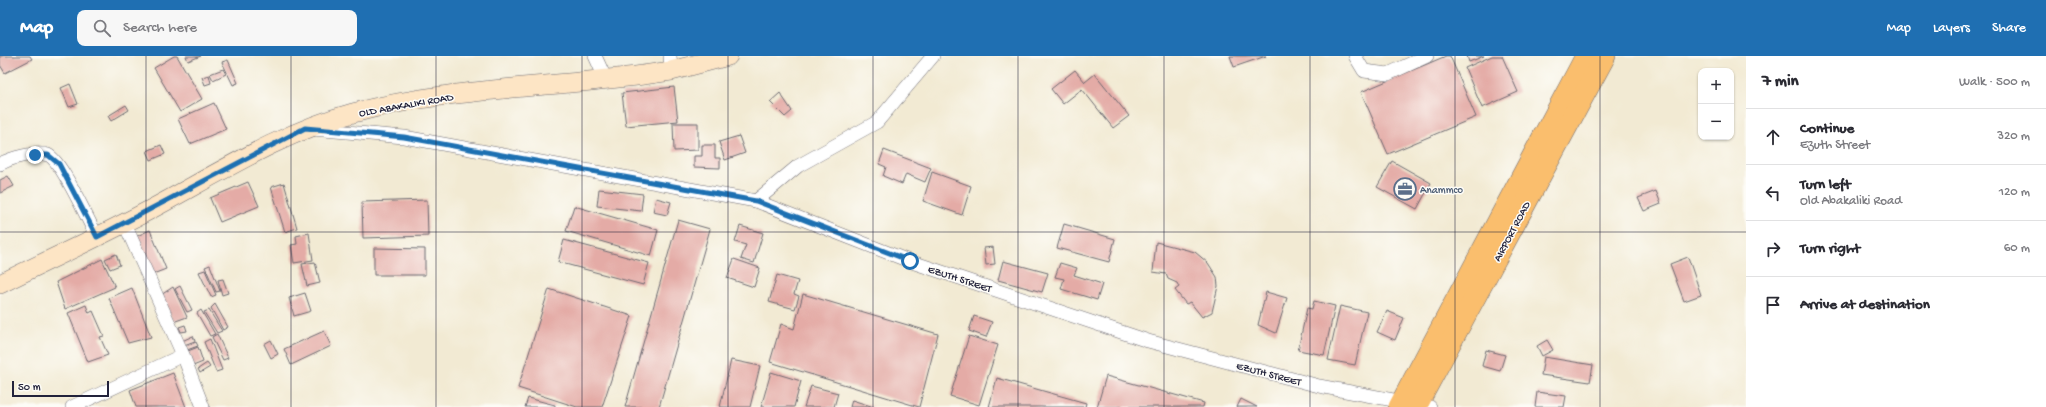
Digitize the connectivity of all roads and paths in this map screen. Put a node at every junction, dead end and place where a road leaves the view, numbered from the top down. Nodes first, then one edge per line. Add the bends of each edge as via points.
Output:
1 (595, 56) edge
2 (728, 56) edge
3 (933, 56) edge
4 (1354, 56) edge
5 (1427, 56) edge
6 (1586, 56) edge
7 (1605, 56) edge
8 (671, 63) edge
9 (606, 80) junction
10 (305, 128) junction
11 (0, 164) edge
12 (756, 201) junction
13 (124, 222) junction
14 (97, 237) junction
15 (0, 284) edge
16 (183, 355) junction
17 (1413, 406) edge
18 (72, 407) edge
19 (203, 407) edge

1 - 9 street
2 - 8 main road, OLD ABAKALIKI ROAD
3 - 12 street via 877,122 798,166
4 - 5 street via 1364,72 1388,74
6 - 17 main road, AIRPORT ROAD
7 - 17 main road, AIRPORT ROAD
8 - 9 main road, OLD ABAKALIKI ROAD
9 - 10 main road, OLD ABAKALIKI ROAD via 516,88 392,104
10 - 12 street, EZUTH STREET via 404,137
10 - 13 main road, OLD ABAKALIKI ROAD
11 - 14 street via 23,155 48,155 59,164
12 - 17 street, EZUTH STREET via 910,261 1148,341 1319,386
13 - 14 main road, OLD ABAKALIKI ROAD
13 - 16 street
14 - 15 main road, OLD ABAKALIKI ROAD
16 - 18 street
16 - 19 street

